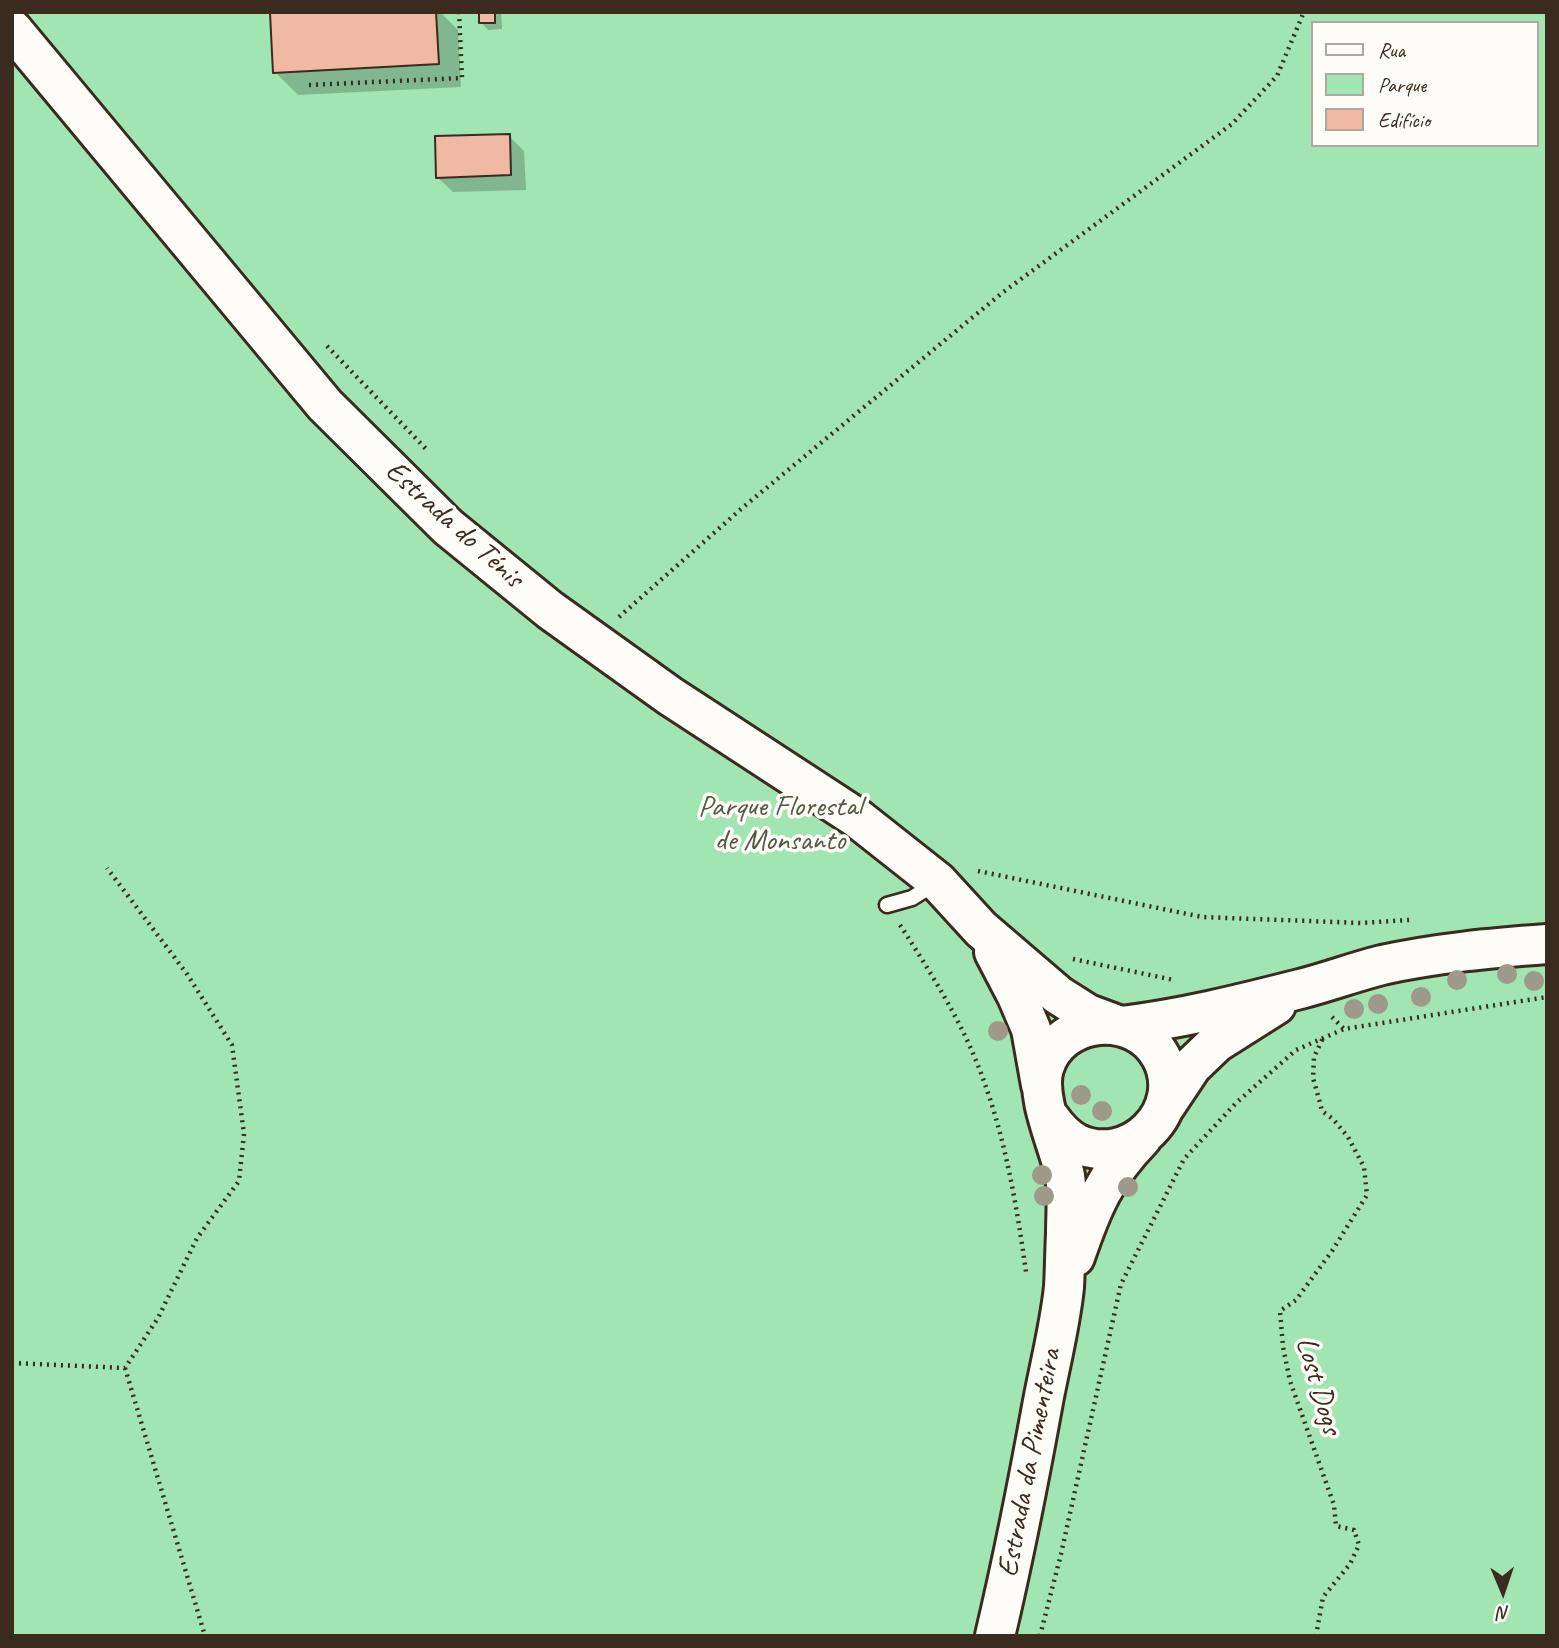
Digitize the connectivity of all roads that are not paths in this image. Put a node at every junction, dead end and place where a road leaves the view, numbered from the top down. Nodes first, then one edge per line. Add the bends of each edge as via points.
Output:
1 (12, 29) edge
2 (938, 882) junction
3 (887, 905) road end
4 (981, 929) junction
5 (1547, 944) edge
6 (1302, 989) junction
7 (1118, 1025) junction
8 (1045, 1101) junction
9 (1153, 1123) junction
10 (1045, 1285) junction
11 (995, 1636) edge

1 - 2 main road, Estrada do Ténis via 326,405 448,527 670,696 857,818
2 - 3 lane via 912,898
2 - 4 main road, Estrada do Ténis
4 - 7 main road, Estrada do Ténis via 1058,995 1088,1014
4 - 8 main road, Estrada do Ténis via 1031,1029
5 - 6 main road, Estrada da Pimenteira via 1418,958
6 - 7 main road, Estrada da Pimenteira via 1169,1020
6 - 9 main road, Estrada da Pimenteira via 1216,1043 1192,1066
7 - 8 main road, Estrada da Pimenteira via 1097,1024 1064,1038 1044,1067
7 - 9 main road via 1151,1043 1167,1074 1168,1091
8 - 9 main road via 1061,1132 1092,1149 1127,1146
8 - 10 main road, Estrada da Pimenteira via 1065,1178 1067,1213
9 - 10 main road, Estrada da Pimenteira via 1107,1180
10 - 11 main road, Estrada da Pimenteira via 1018,1538

